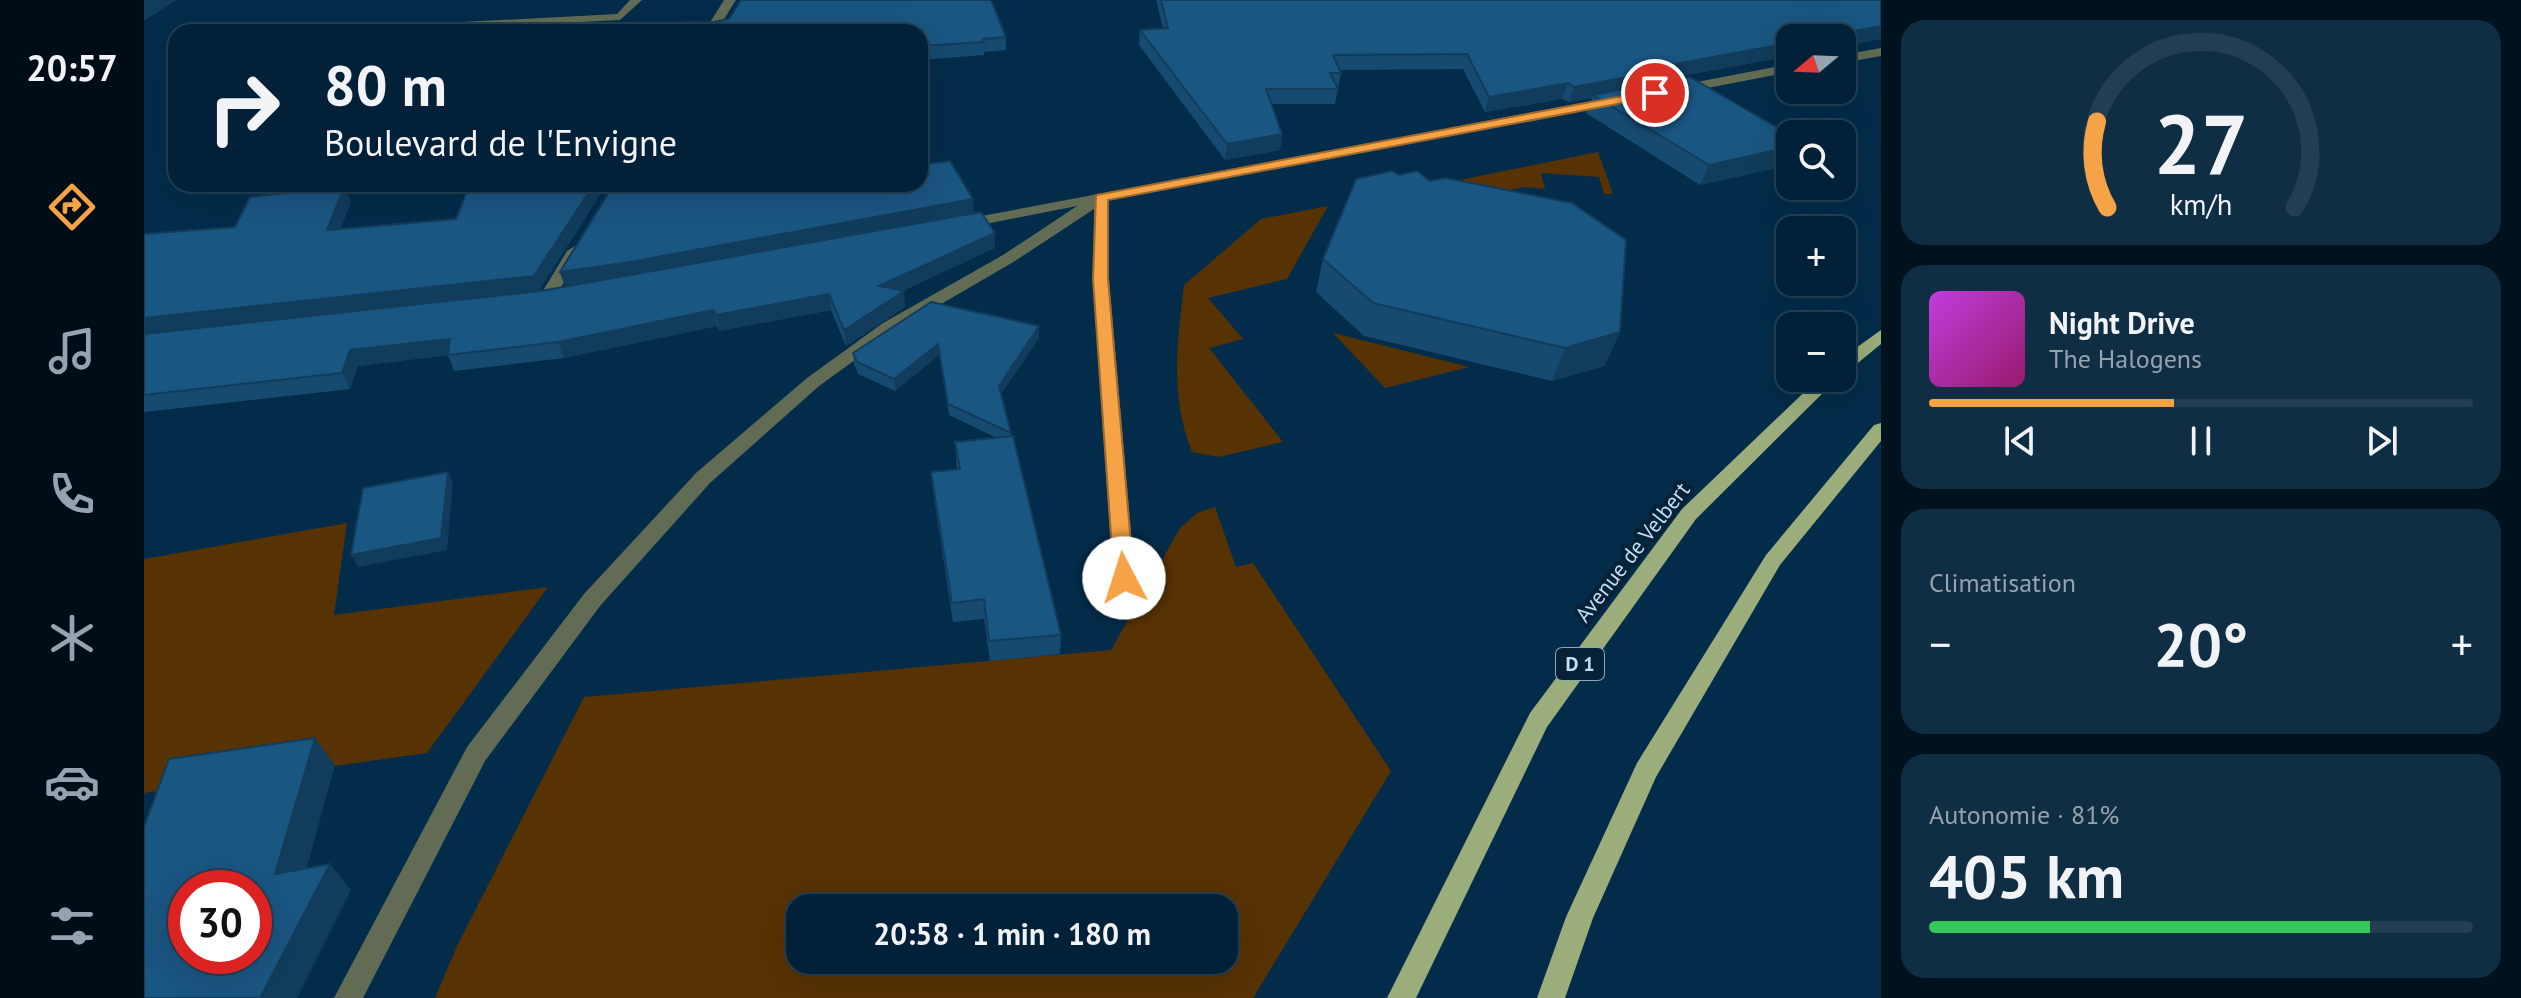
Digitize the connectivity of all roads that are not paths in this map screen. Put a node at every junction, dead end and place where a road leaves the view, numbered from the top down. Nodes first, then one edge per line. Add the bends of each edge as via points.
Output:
1 (636, 0) edge
2 (730, 0) edge
3 (482, 24) edge
4 (715, 24) edge
5 (1881, 52) edge
6 (1856, 56) edge
7 (1776, 71) edge
8 (1655, 93) edge
9 (1625, 99) edge
10 (1101, 197) junction
11 (946, 227) edge
12 (583, 238) edge
13 (528, 301) edge
14 (1881, 335) edge
15 (1856, 356) edge
16 (1815, 392) edge
17 (1881, 429) edge
18 (1124, 578) dead end
19 (348, 998) edge
20 (1401, 998) edge
21 (1551, 998) edge

1 - 3 street via 620,17
2 - 4 street
5 - 6 street
7 - 8 street
9 - 10 street
10 - 11 street
10 - 18 street via 1101,279
10 - 19 street via 889,327 813,382 703,478 592,600 476,754
12 - 13 street via 554,298
14 - 15 main road
16 - 20 main road, Avenue de Velbert / D 1 via 1689,514 1538,720
17 - 21 main road via 1773,560 1646,771 1580,917

